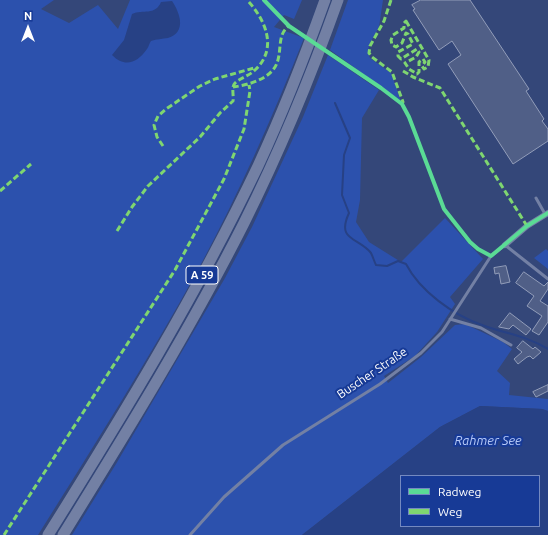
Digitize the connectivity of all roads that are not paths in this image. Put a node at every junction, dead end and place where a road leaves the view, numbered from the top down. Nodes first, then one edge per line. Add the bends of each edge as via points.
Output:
1 (325, 0) edge
2 (338, 0) edge
3 (536, 198) dead end
4 (547, 214) edge
5 (505, 246) junction
6 (548, 279) edge
7 (450, 319) junction
8 (511, 345) dead end
9 (48, 535) edge
10 (63, 535) edge
11 (190, 535) edge

1 - 9 highway, A 59 via 282,111 232,219 147,371
2 - 10 highway, A 59 via 294,114 244,224 156,381
3 - 4 lane
4 - 5 street, Buscher Straße via 527,226
5 - 6 lane
5 - 7 lane, Buscher Straße via 491,256
7 - 8 lane via 481,328
7 - 11 lane, Buscher Straße via 442,332 408,364 287,442 262,462 217,504

